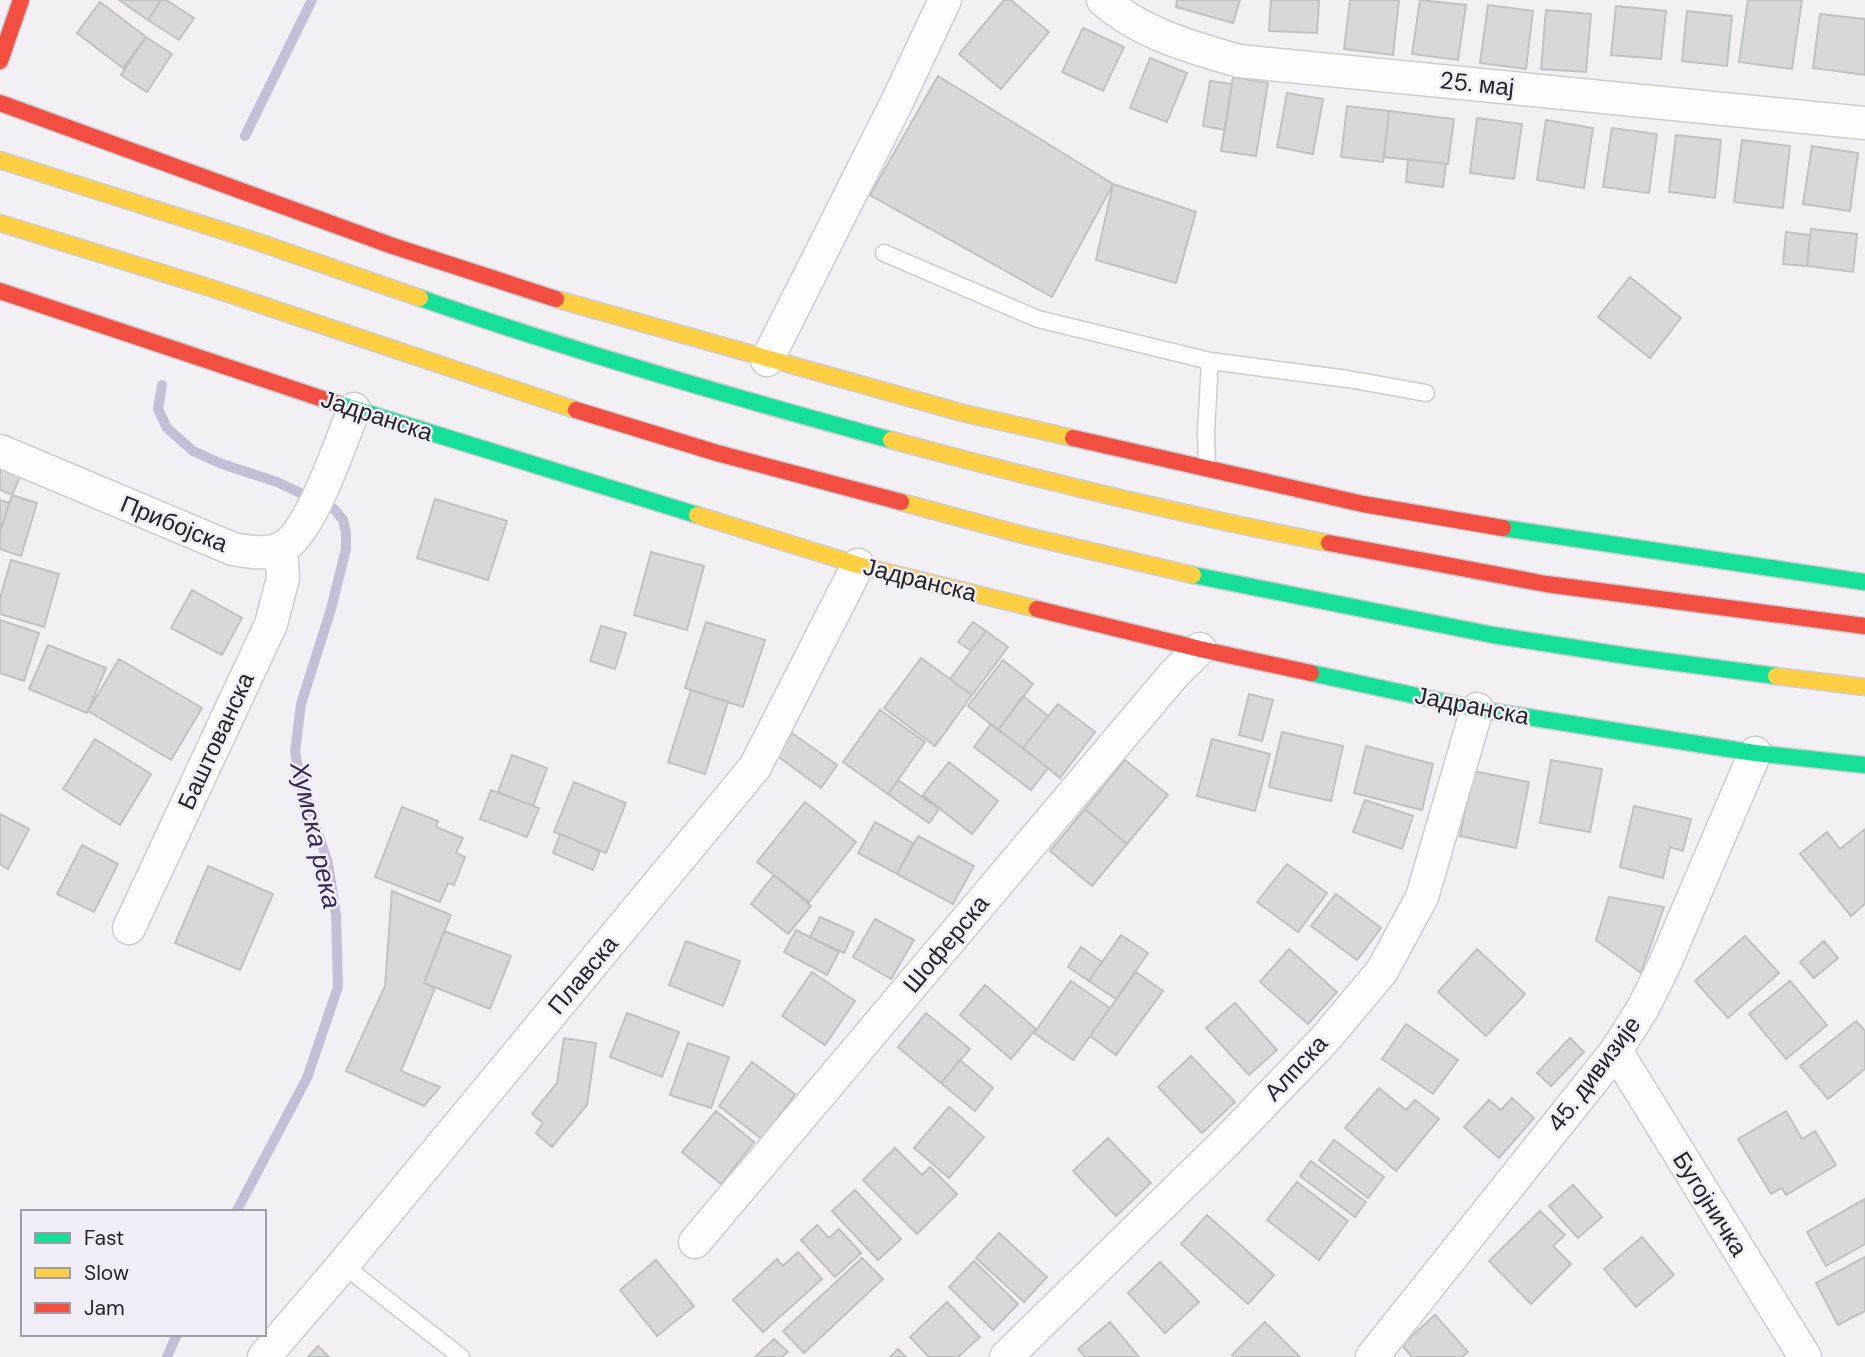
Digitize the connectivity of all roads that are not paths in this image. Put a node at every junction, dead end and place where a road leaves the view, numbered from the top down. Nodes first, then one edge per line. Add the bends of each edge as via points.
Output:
1 (21, 0) edge
2 (945, 0) edge
3 (1104, 0) edge
4 (0, 61) edge
5 (0, 103) edge
6 (1865, 123) edge
7 (0, 160) edge
8 (0, 223) edge
9 (884, 253) dead end
10 (0, 291) edge
11 (767, 360) junction
12 (1210, 361) junction
13 (1426, 393) dead end
14 (354, 409) junction
15 (0, 451) edge
16 (1208, 470) junction
17 (281, 548) junction
18 (858, 565) junction
19 (1865, 582) edge
20 (1865, 626) edge
21 (1200, 649) junction
22 (1865, 687) edge
23 (1477, 709) junction
24 (1755, 753) junction
25 (1865, 765) edge
26 (129, 928) dead end
27 (1616, 1051) junction
28 (695, 1242) dead end
29 (343, 1265) junction
30 (264, 1357) edge
31 (461, 1357) edge
32 (1006, 1357) edge
33 (1372, 1357) edge
34 (1805, 1357) edge

1 - 4 main road
2 - 11 street
3 - 6 street, 25. мај via 1158,33 1239,61
5 - 11 main road via 390,245 580,307
7 - 20 main road via 518,332 1005,471 1240,526 1509,577
8 - 22 main road via 569,408 717,453 1027,536 1493,635
9 - 12 lane via 1038,318
10 - 14 main road, Јадранска
11 - 16 main road via 963,413
12 - 13 lane
12 - 16 lane
14 - 17 street via 306,522
14 - 18 main road, Јадранска
15 - 17 street, Прибојска via 233,550
16 - 19 main road via 1563,540
17 - 26 street, Баштованска via 283,578 271,624
18 - 21 main road, Јадранска
18 - 29 street, Плавска via 755,767
21 - 23 main road, Јадранска
21 - 28 street, Шоферска
23 - 24 main road, Јадранска
23 - 32 street, Алпска via 1423,897 1381,971 1325,1039 1225,1143
24 - 25 main road, Јадранска
24 - 27 street, 45. дивизије via 1663,968
27 - 33 street, 45. дивизије
27 - 34 street, Бугојничка
29 - 30 street, Плавска
29 - 31 lane

